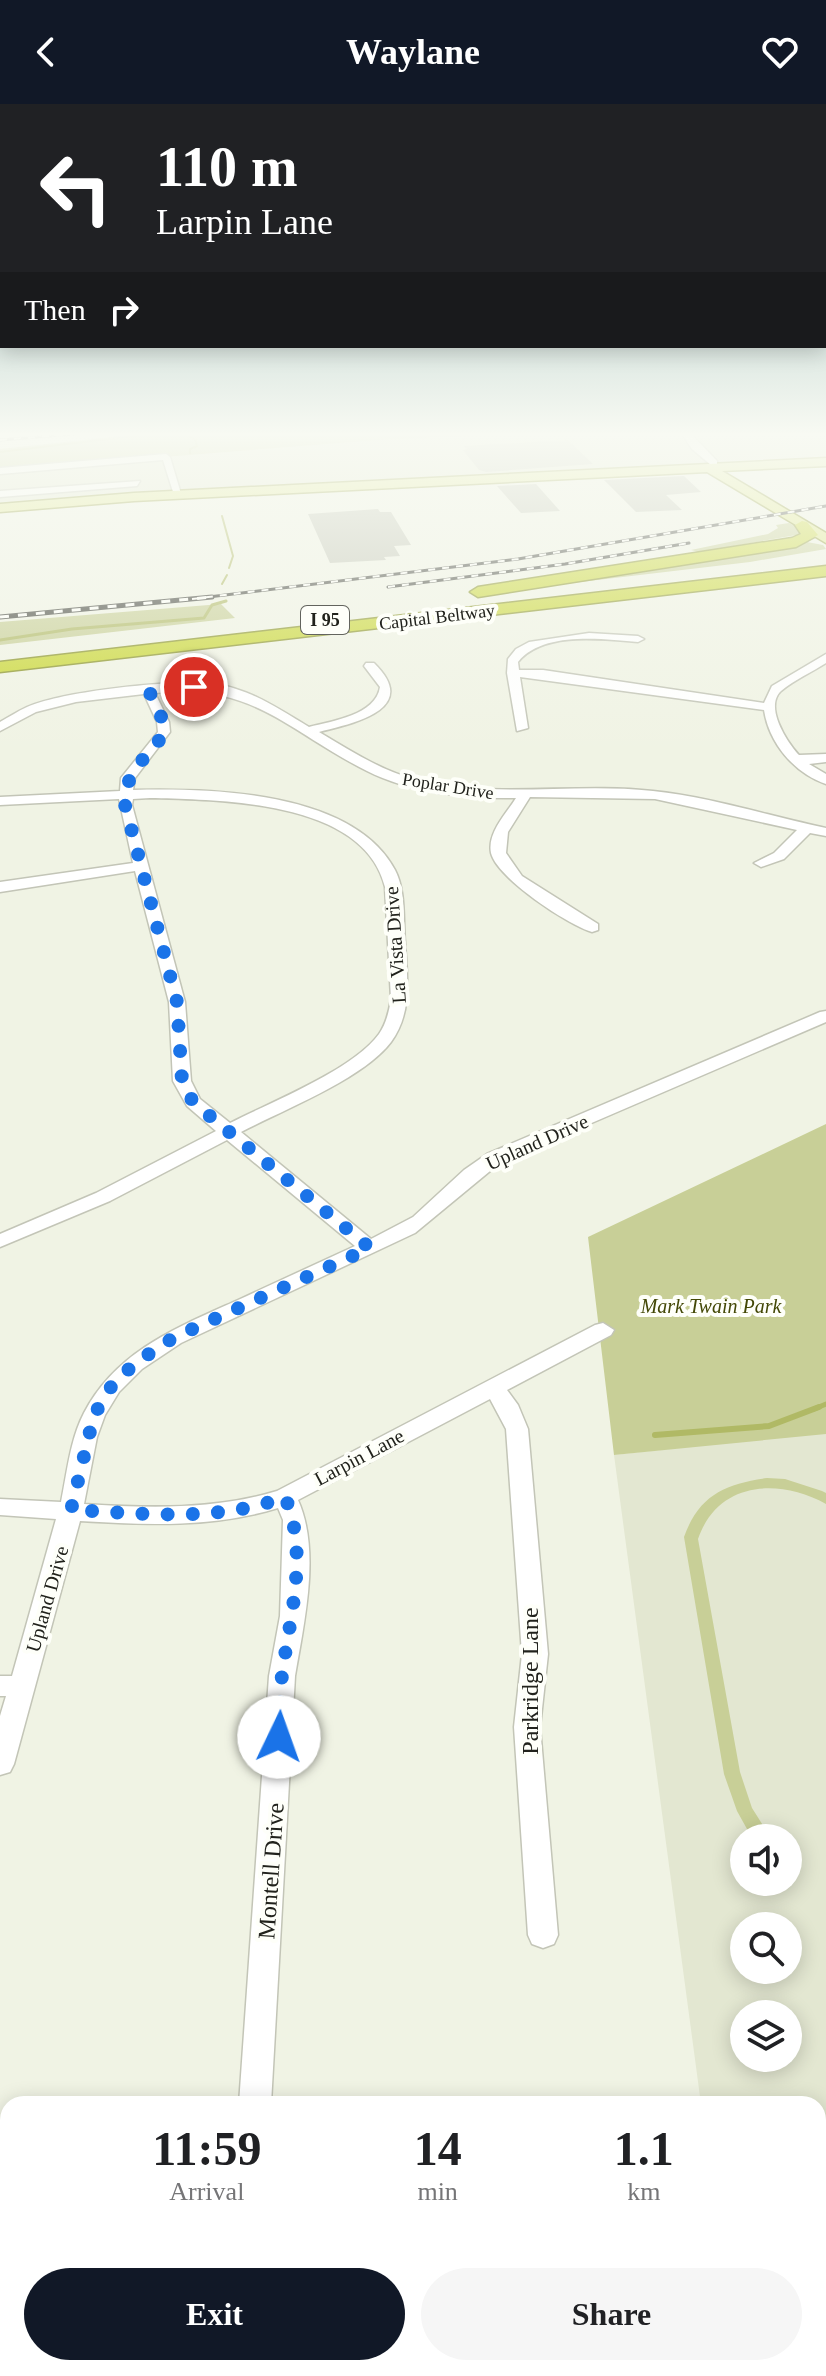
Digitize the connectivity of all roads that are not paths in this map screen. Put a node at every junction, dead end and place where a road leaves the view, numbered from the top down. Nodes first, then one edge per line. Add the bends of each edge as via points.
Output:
1 (802, 539) edge
2 (826, 562) edge
3 (826, 571) edge
4 (826, 589) edge
5 (638, 639) dead end
6 (223, 642) junction
7 (116, 643) junction
8 (0, 657) edge
9 (826, 658) edge
10 (370, 666) dead end
11 (0, 667) edge
12 (513, 673) junction
13 (148, 690) junction
14 (768, 707) junction
15 (0, 727) edge
16 (522, 728) dead end
17 (307, 731) junction
18 (826, 758) edge
19 (797, 761) junction
20 (826, 780) edge
21 (125, 795) junction
22 (524, 795) junction
23 (0, 801) edge
24 (807, 828) junction
25 (826, 832) edge
26 (761, 863) dead end
27 (141, 866) junction
28 (0, 887) edge
29 (592, 927) dead end
30 (826, 1016) edge
31 (227, 1132) junction
32 (0, 1241) edge
33 (370, 1248) junction
34 (603, 1330) dead end
35 (493, 1387) junction
36 (285, 1497) junction
37 (0, 1507) edge
38 (71, 1510) junction
39 (11, 1686) edge
40 (0, 1764) edge
41 (543, 1935) dead end
42 (256, 2096) edge

1 - 7 highway via 454,596
2 - 7 highway, Capital Beltway / I 95
3 - 6 highway, Capital Beltway / I 95
4 - 6 highway via 628,601
5 - 12 street via 539,643 515,655
6 - 11 highway, Capital Beltway / I 95
7 - 8 highway, Capital Beltway / I 95
9 - 14 street via 776,689
10 - 17 street via 386,686 380,702 354,718
12 - 14 street
12 - 16 street
13 - 15 street, Poplar Drive via 54,702
13 - 17 street, Poplar Drive via 194,687 237,692
13 - 21 street via 164,732 131,772
14 - 19 street via 782,742
17 - 22 street, Poplar Drive via 401,780 460,792
18 - 19 street
19 - 20 street
21 - 23 street, La Vista Drive
21 - 27 street
21 - 31 street, La Vista Drive via 232,796 304,811 362,840 390,875 401,1004 387,1037 356,1065
22 - 24 street, Poplar Drive via 655,795
22 - 29 street via 500,836 500,859 522,884
24 - 25 street, Poplar Drive
24 - 26 street via 779,856
27 - 28 street
27 - 31 street via 177,1002 182,1081 193,1102
30 - 33 street, Upland Drive via 494,1158 467,1175 421,1221
31 - 32 street, La Vista Drive via 103,1197
31 - 33 street
33 - 38 street, Upland Drive via 173,1338 134,1364 94,1415
34 - 35 street, Larpin Lane
35 - 36 street, Larpin Lane
35 - 41 street, Parkridge Lane via 517,1429 535,1654 527,1727
36 - 38 street, Larpin Lane via 213,1514
36 - 42 street, Montell Drive via 297,1538 293,1616 282,1676
37 - 38 street, Larpin Lane
38 - 39 street, Upland Drive
39 - 40 street, Upland Drive

